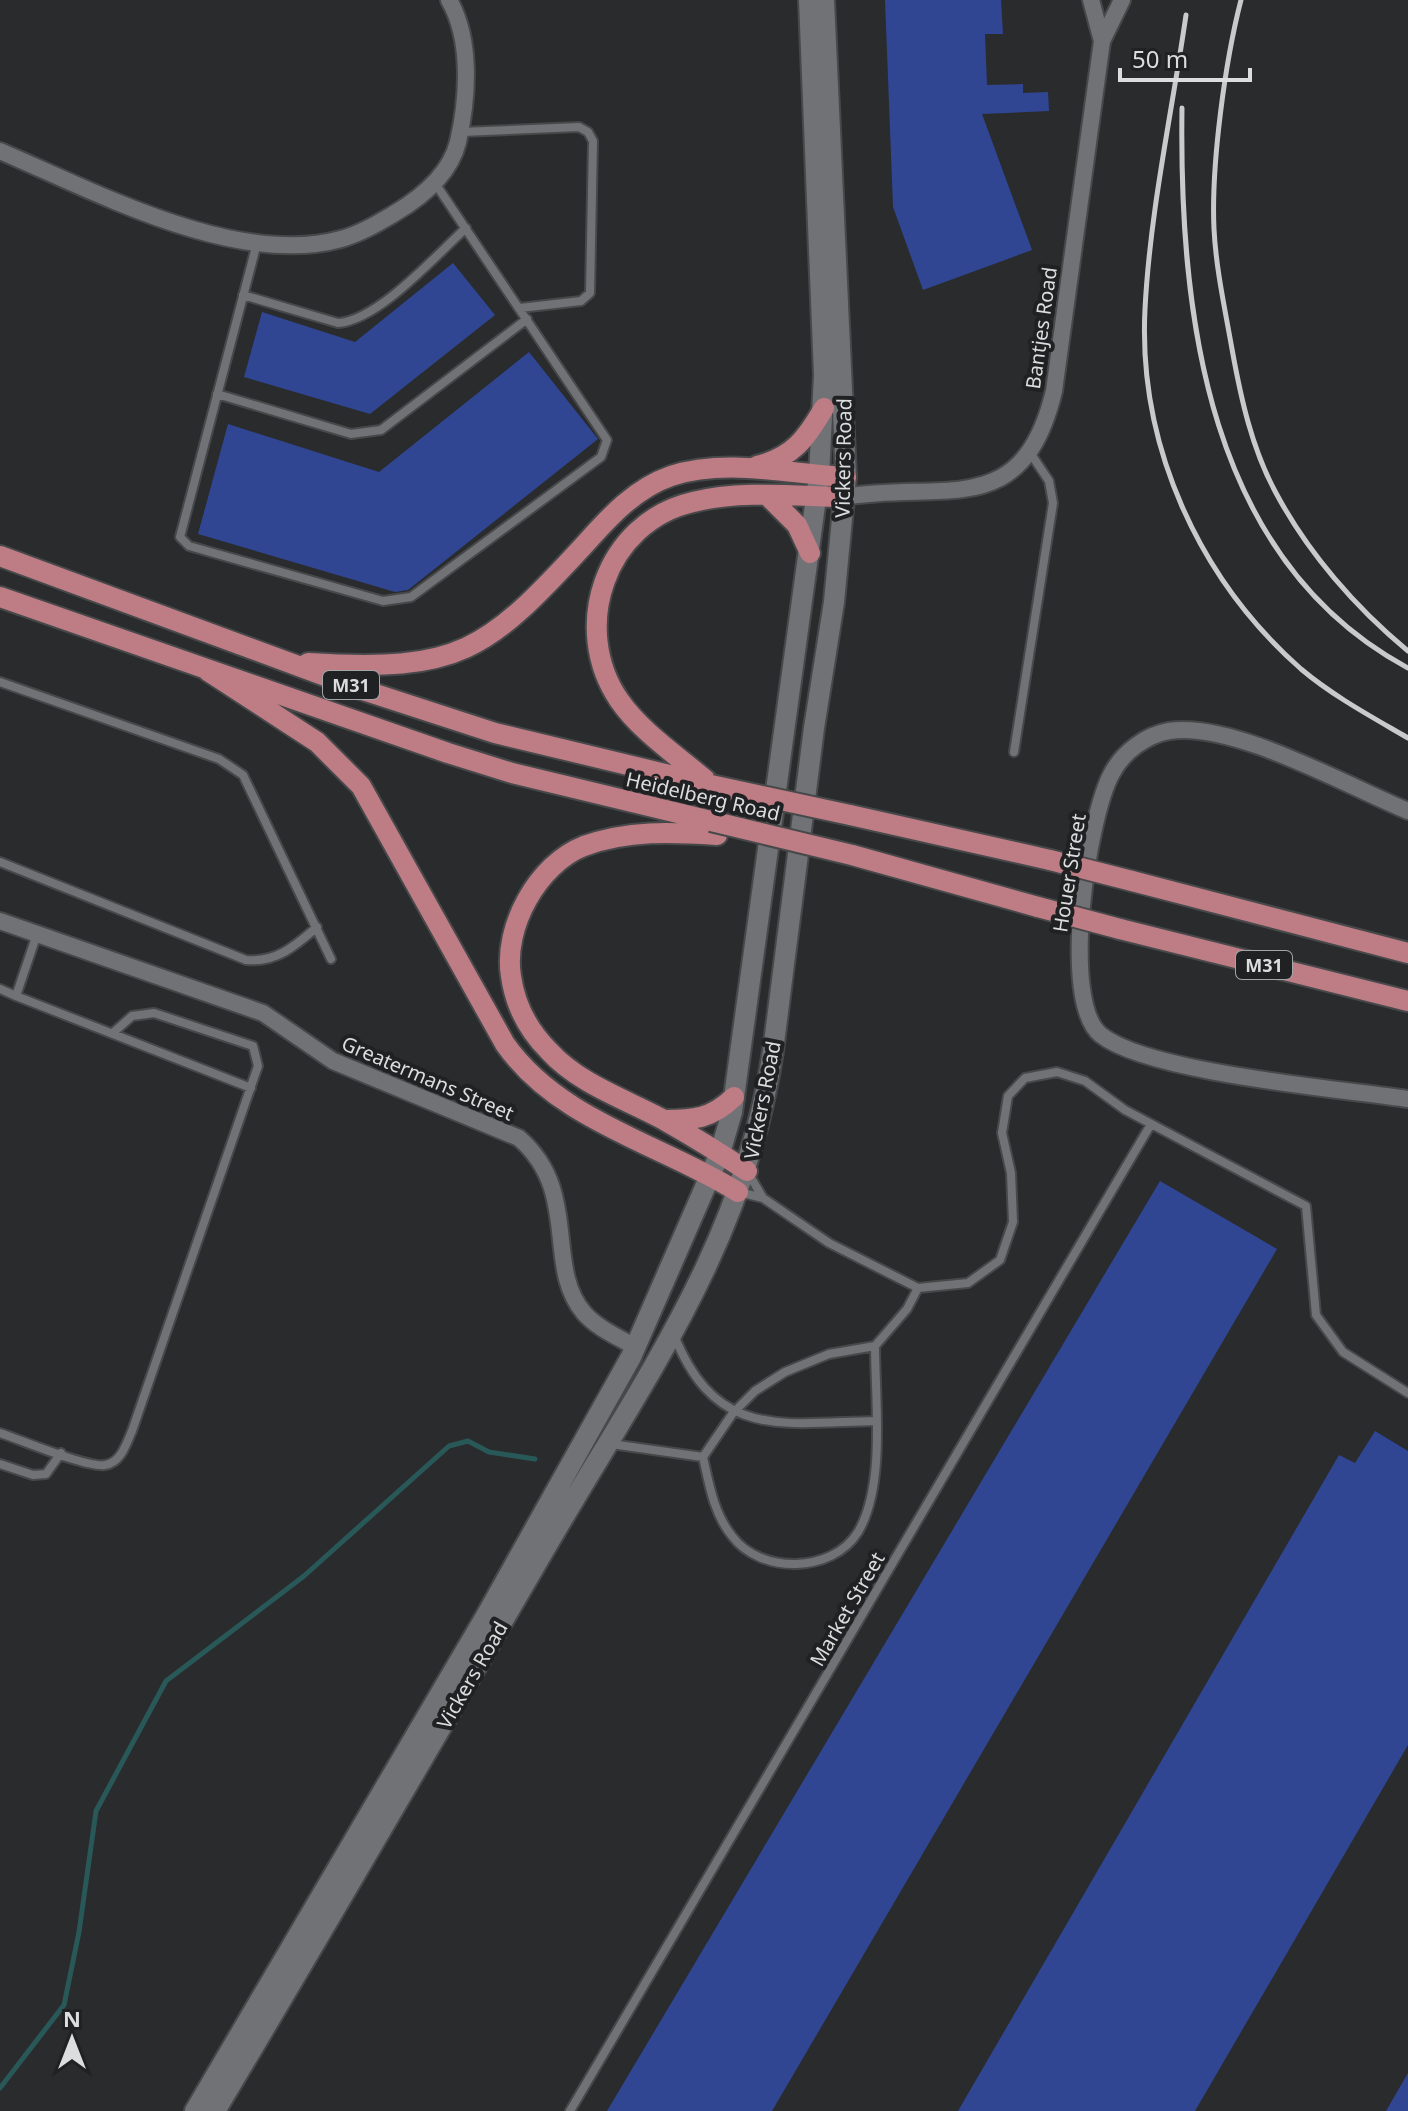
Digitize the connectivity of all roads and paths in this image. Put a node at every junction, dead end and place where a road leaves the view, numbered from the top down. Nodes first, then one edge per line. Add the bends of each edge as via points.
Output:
1 (449, 0) edge
2 (809, 0) edge
3 (824, 0) edge
4 (1091, 0) edge
5 (1122, 0) edge
6 (1102, 41) junction
7 (460, 132) junction
8 (0, 151) edge
9 (435, 183) junction
10 (466, 228) junction
11 (257, 242) junction
12 (243, 295) junction
13 (520, 308) junction
14 (527, 319) junction
15 (217, 394) junction
16 (824, 408) junction
17 (1029, 451) junction
18 (746, 469) junction
19 (818, 486) junction
20 (845, 487) junction
21 (769, 497) junction
22 (810, 553) junction
23 (0, 556) edge
24 (0, 597) edge
25 (284, 661) junction
26 (208, 671) junction
27 (0, 682) edge
28 (1014, 752) dead end
29 (711, 785) junction
30 (1408, 811) edge
31 (714, 828) junction
32 (0, 862) edge
33 (0, 921) edge
34 (317, 927) junction
35 (1328, 933) junction
36 (37, 934) junction
37 (1408, 942) edge
38 (1408, 953) edge
39 (331, 959) dead end
40 (0, 989) edge
41 (16, 996) junction
42 (1408, 1001) edge
43 (114, 1032) junction
44 (251, 1088) junction
45 (734, 1097) junction
46 (1408, 1099) edge
47 (664, 1120) junction
48 (1151, 1124) junction
49 (720, 1153) junction
50 (747, 1171) junction
51 (710, 1174) junction
52 (738, 1192) junction
53 (763, 1198) junction
54 (918, 1288) junction
55 (674, 1335) junction
56 (875, 1346) junction
57 (635, 1347) junction
58 (1407, 1391) edge
59 (733, 1413) junction
60 (875, 1421) junction
61 (0, 1433) edge
62 (609, 1443) junction
63 (61, 1453) junction
64 (703, 1457) junction
65 (0, 1464) edge
66 (195, 2111) edge
67 (215, 2111) edge
68 (570, 2111) edge

1 - 7 street via 463,33
2 - 16 main road, Vickers Road
3 - 20 main road, Vickers Road
4 - 6 street, Bantjes Road
5 - 6 street, Bantjes Road
6 - 17 street, Bantjes Road via 1054,391 1048,417
7 - 9 street
7 - 13 lane via 579,127 593,141 590,293 581,301
8 - 11 street via 191,230
9 - 10 lane
9 - 11 street via 395,213 341,239
10 - 12 lane via 376,308 351,322 338,323
10 - 13 lane
11 - 12 lane
12 - 15 lane
13 - 14 lane
14 - 15 lane via 381,430 367,434 351,434
14 - 15 lane via 587,406 607,440 606,448 601,457 425,589 397,601 189,546 180,537
16 - 18 main road via 799,447 777,461
16 - 19 main road, Vickers Road
17 - 20 street, Bantjes Road via 1009,475 966,491
17 - 28 lane via 1049,481 1053,503
18 - 19 main road
18 - 25 main road via 694,469 645,489 502,628 455,654 392,666
19 - 20 main road
19 - 21 main road
19 - 22 main road, Vickers Road
20 - 50 main road, Vickers Road via 769,1078
21 - 22 main road via 797,525
21 - 29 main road via 693,501 658,516 624,544 598,599 596,639 610,686 649,732
22 - 45 main road, Vickers Road
23 - 25 main road, Heidelberg Road / M31
24 - 26 main road, Heidelberg Road / M31
25 - 29 main road, Heidelberg Road / M31 via 495,733
26 - 31 main road, Heidelberg Road / M31 via 512,773
26 - 51 main road via 308,735 361,786 505,1044 530,1075 580,1110
27 - 34 lane via 219,759 243,775
29 - 35 main road, Heidelberg Road / M31, bridge via 1050,860
30 - 46 street, Houer Street via 1226,736 1167,731 1125,753 1112,772 1102,796 1078,937 1086,1015 1098,1033 1117,1046 1241,1075
31 - 42 main road, Heidelberg Road / M31, bridge via 852,855
31 - 47 main road via 629,834 581,848 541,880 512,942 513,986 536,1036 564,1065
32 - 34 lane via 246,960 275,958
33 - 36 street, Greatermans Street
34 - 39 lane
35 - 37 main road
35 - 38 main road, Heidelberg Road / M31
36 - 41 lane
36 - 57 street, Greatermans Street via 263,1013 333,1061 519,1138 551,1178 577,1302 594,1323
40 - 41 lane
41 - 43 lane
43 - 44 lane
43 - 44 lane via 132,1016 154,1013 239,1040 258,1054
44 - 63 lane via 125,1448 105,1465
45 - 47 main road via 703,1118
45 - 49 main road, Vickers Road
47 - 49 main road
48 - 54 lane via 1085,1081 1057,1072 1025,1078 1008,1096 1002,1133 1011,1173 1013,1222 1000,1260 968,1283
48 - 58 lane via 1306,1206 1316,1315 1343,1352
48 - 68 lane, Market Street
49 - 50 main road
49 - 51 main road, Vickers Road
50 - 52 main road, Vickers Road
50 - 53 lane
51 - 52 main road
51 - 57 main road, Vickers Road
52 - 53 lane
52 - 55 main road, Vickers Road
53 - 54 lane via 829,1243
54 - 56 lane
55 - 59 lane via 694,1377
55 - 62 main road, Vickers Road
56 - 59 lane via 829,1354 785,1372
56 - 60 lane
57 - 66 main road, Vickers Road via 559,1489
59 - 60 lane via 787,1422
59 - 64 lane
60 - 64 lane via 871,1497 857,1533 835,1555 807,1563 772,1562 747,1554 730,1535 712,1497
61 - 63 lane
62 - 64 lane
62 - 67 main road, Vickers Road
63 - 65 lane via 40,1476

